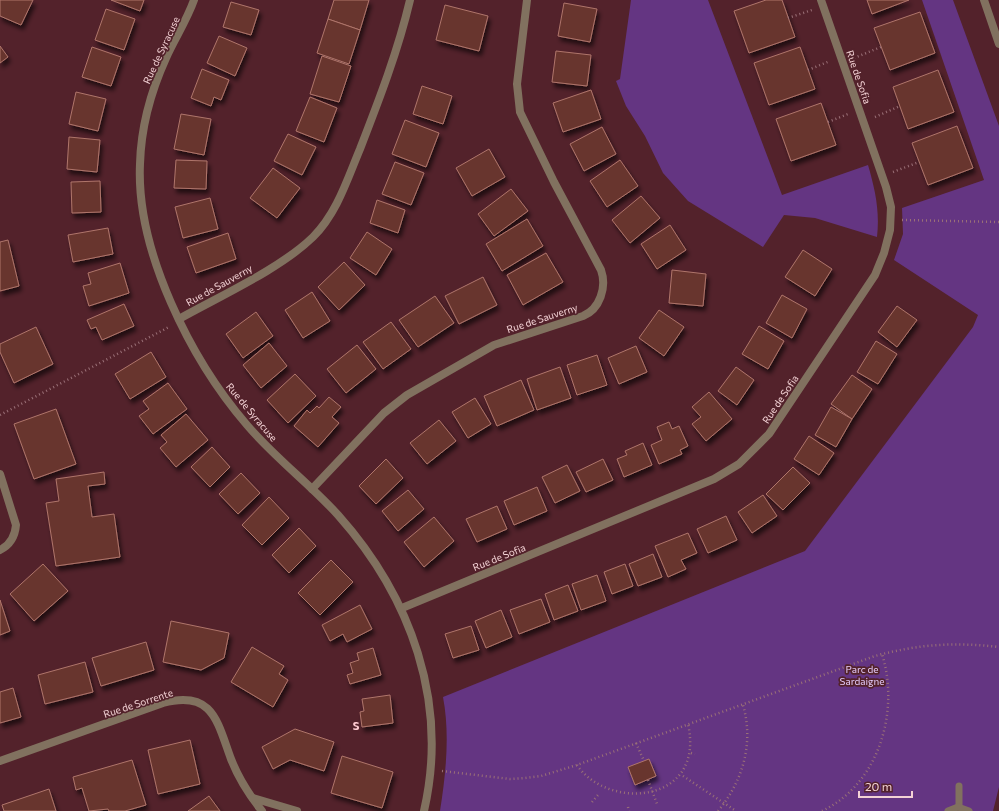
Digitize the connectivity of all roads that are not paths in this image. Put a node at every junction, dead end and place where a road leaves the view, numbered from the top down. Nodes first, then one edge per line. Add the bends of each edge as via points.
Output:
1 (194, 0) edge
2 (410, 0) edge
3 (527, 0) edge
4 (984, 0) edge
5 (822, 3) edge
6 (999, 44) edge
7 (179, 319) junction
8 (0, 474) edge
9 (312, 489) junction
10 (0, 550) edge
11 (402, 608) junction
12 (0, 761) edge
13 (959, 786) dead end
14 (253, 798) junction
15 (959, 807) junction
16 (262, 811) edge
17 (297, 811) edge
18 (424, 811) edge
19 (948, 811) edge
20 (969, 811) edge

1 - 7 street, Rue de Syracuse via 153,89 144,124 140,164 141,204 146,226 160,274
2 - 7 street, Rue de Sauverny via 399,45 379,100 347,182 329,217 311,239 284,260
3 - 9 street, Rue de Sauverny via 517,76 518,106 529,133 601,270 603,285 598,302 593,310 583,316 488,348 407,395 384,412
4 - 6 street
5 - 11 street, Rue de Sofia via 883,176 891,217 887,245 878,268 777,422 749,455 728,471 694,489
7 - 9 street, Rue de Syracuse via 203,365 238,415 267,447
8 - 10 street via 16,525 10,543
9 - 11 street, Rue de Syracuse via 356,536
11 - 18 street, Rue de Syracuse via 416,647 428,694 431,750 429,785
12 - 14 street, Rue de Sorrente via 163,703 187,699 203,705 216,717 238,774
13 - 15 lane
14 - 16 street, Rue de Sorrente
14 - 17 street
15 - 19 lane
15 - 20 lane

